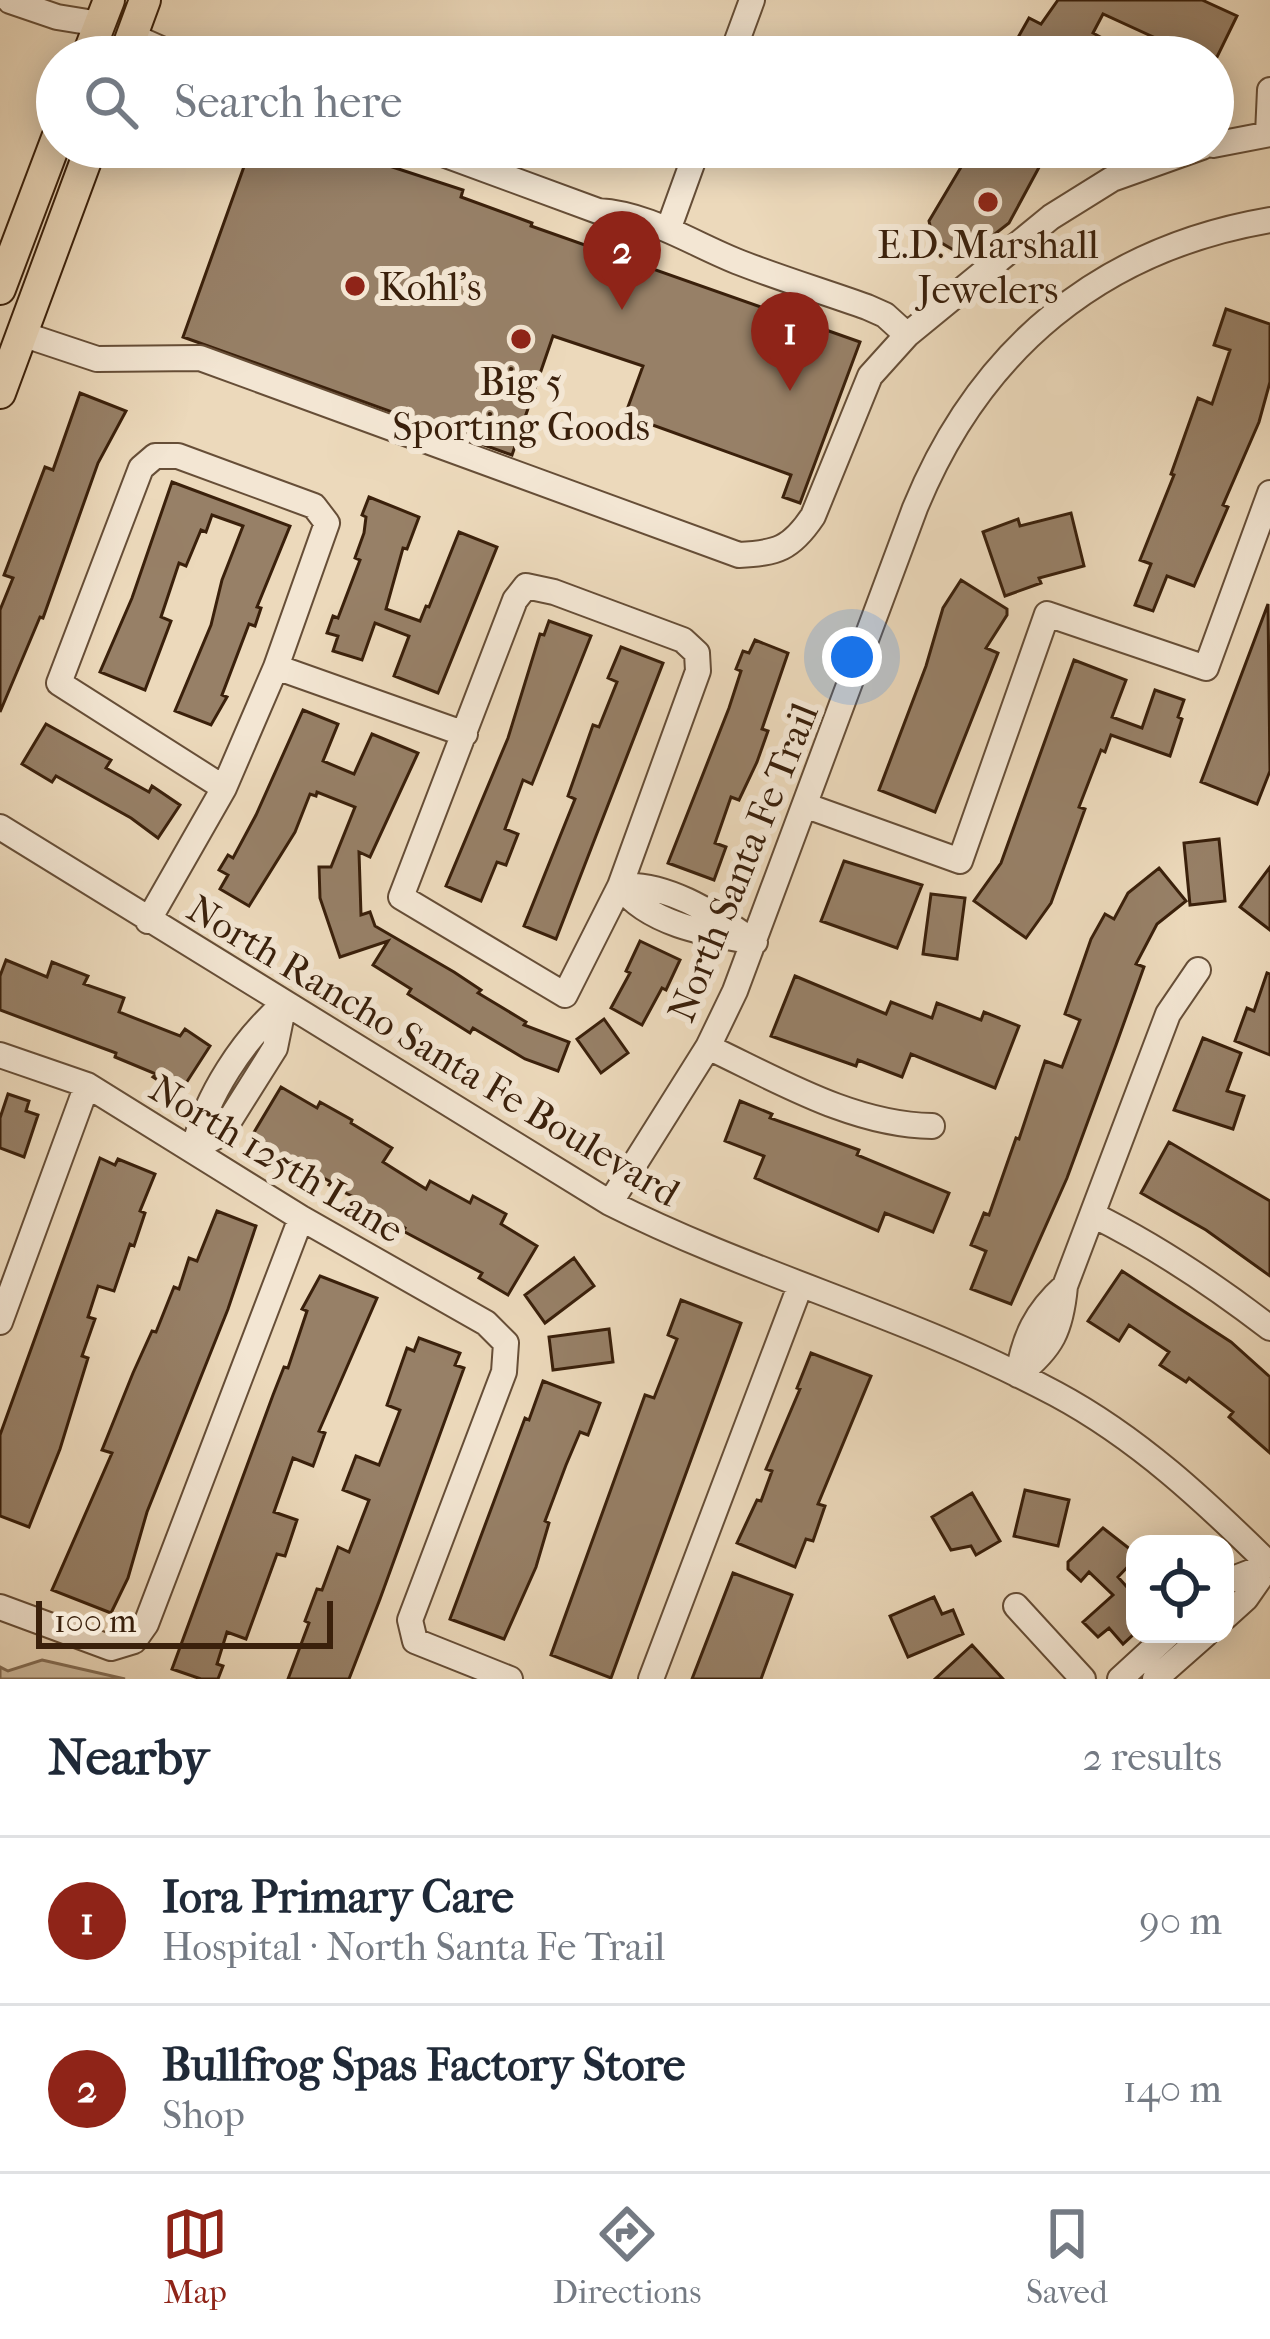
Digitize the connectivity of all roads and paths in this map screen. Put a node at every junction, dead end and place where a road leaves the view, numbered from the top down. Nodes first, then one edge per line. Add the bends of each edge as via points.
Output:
1 (145, 0) edge
2 (752, 0) edge
3 (10, 1) edge
4 (104, 12) edge
5 (132, 36) edge
6 (739, 36) edge
7 (1270, 90) edge
8 (1269, 134) edge
9 (1234, 141) edge
10 (46, 168) edge
11 (83, 168) edge
12 (481, 168) edge
13 (690, 168) edge
14 (1143, 168) edge
15 (1270, 220) edge
16 (668, 230) junction
17 (0, 289) edge
18 (22, 334) junction
19 (907, 335) junction
20 (0, 393) edge
21 (1270, 493) edge
22 (276, 667) junction
23 (465, 734) junction
24 (224, 788) junction
25 (807, 806) junction
26 (0, 827) edge
27 (620, 886) junction
28 (148, 921) junction
29 (755, 942) junction
30 (1198, 970) dead end
31 (284, 1004) junction
32 (708, 1047) junction
33 (0, 1055) edge
34 (87, 1085) junction
35 (932, 1126) dead end
36 (194, 1148) junction
37 (610, 1204) junction
38 (1093, 1215) junction
39 (301, 1218) junction
40 (800, 1286) junction
41 (0, 1322) edge
42 (1270, 1328) edge
43 (1018, 1375) junction
44 (1270, 1565) edge
45 (1234, 1579) edge
46 (1016, 1606) dead end
47 (0, 1607) edge
48 (1234, 1609) edge
49 (1159, 1643) edge
50 (1196, 1643) edge
51 (510, 1679) edge
52 (651, 1679) edge
53 (1083, 1679) edge
54 (1120, 1679) edge
55 (1155, 1679) edge

1 - 5 main road
2 - 6 street
3 - 4 street via 57,17
7 - 8 street
8 - 9 street
10 - 17 main road
11 - 18 main road
12 - 16 street
13 - 16 street
14 - 19 street via 1051,217
15 - 25 street, North Santa Fe Trail via 1207,233 1102,281 1042,325 967,406 935,459
16 - 19 street via 867,307
18 - 19 street via 98,359 200,358 739,556 776,553 801,535 870,376
18 - 20 main road
21 - 25 street via 1206,668 1046,614 960,861
22 - 23 street
22 - 24 street
22 - 24 street via 327,524 314,506 178,456 155,456 141,468 59,682
23 - 27 street via 401,897 565,995
23 - 27 street via 526,586 683,640 698,653
24 - 28 street
25 - 29 street, North Santa Fe Trail
26 - 28 street, North Rancho Santa Fe Boulevard
27 - 29 street via 642,884 713,913
28 - 31 street, North Rancho Santa Fe Boulevard
29 - 32 street, North Santa Fe Trail
30 - 38 street via 1168,1014
31 - 36 street via 275,1048 221,1134
31 - 37 street, North Rancho Santa Fe Boulevard
32 - 35 street via 895,1126
32 - 37 street, North Santa Fe Trail
33 - 34 street, North 125th Lane
34 - 36 street, North 125th Lane
34 - 41 street
36 - 39 street, North 125th Lane
37 - 40 street, North Rancho Santa Fe Boulevard
38 - 42 street
38 - 43 street via 1065,1286 1062,1319 1044,1354
39 - 47 street via 134,1641 110,1648
39 - 51 street, North 125th Lane via 486,1323 506,1343 504,1372 410,1620 415,1641
40 - 43 street, North Rancho Santa Fe Boulevard
40 - 52 street
43 - 44 street, North Rancho Santa Fe Boulevard via 1157,1461
44 - 45 street
44 - 48 street
46 - 53 street
49 - 54 street
50 - 55 street

